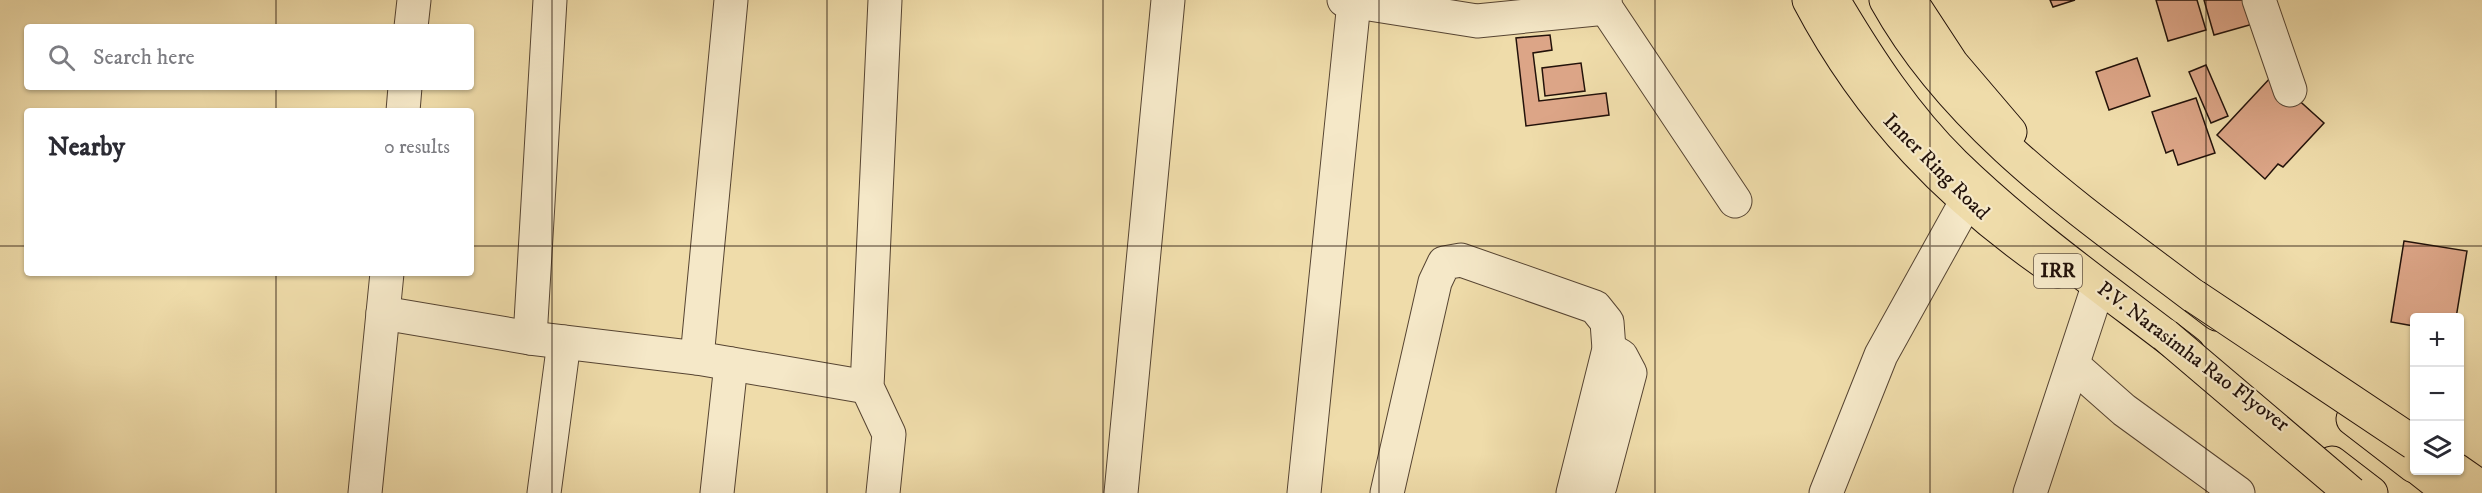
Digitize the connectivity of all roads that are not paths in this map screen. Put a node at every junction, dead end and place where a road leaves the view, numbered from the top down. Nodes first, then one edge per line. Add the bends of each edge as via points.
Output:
1 (414, 0) edge
2 (550, 0) edge
3 (731, 0) edge
4 (885, 0) edge
5 (1168, 0) edge
6 (1809, 0) edge
7 (1833, 0) edge
8 (1886, 0) edge
9 (1910, 0) edge
10 (2259, 0) edge
11 (1349, 1) edge
12 (1606, 4) edge
13 (411, 24) edge
14 (405, 90) edge
15 (2290, 90) dead end
16 (403, 108) edge
17 (1735, 201) dead end
18 (1966, 202) junction
19 (387, 276) edge
20 (2095, 296) junction
21 (2194, 296) junction
22 (383, 313) junction
23 (2165, 335) junction
24 (530, 338) junction
25 (564, 342) junction
26 (697, 358) junction
27 (731, 364) junction
28 (2073, 365) junction
29 (867, 387) junction
30 (2410, 440) edge
31 (2410, 451) edge
32 (2410, 462) edge
33 (2426, 475) edge
34 (2439, 475) edge
35 (2462, 475) edge
36 (2482, 488) edge
37 (1587, 490) edge
38 (365, 493) edge
39 (544, 493) edge
40 (717, 493) edge
41 (883, 493) edge
42 (1120, 493) edge
43 (1304, 493) edge
44 (1387, 493) edge
45 (1826, 493) edge
46 (2030, 493) edge
47 (2238, 493) edge
48 (2351, 493) edge
49 (2358, 493) edge
50 (2371, 493) edge
51 (2450, 493) edge
52 (2463, 493) edge

1 - 13 street
2 - 24 street
3 - 26 street
4 - 29 street
5 - 42 street
6 - 18 main road, Inner Ring Road / IRR via 1840,55 1882,114
7 - 23 main road, P.V. Narasimha Rao Flyover via 1899,102 1953,163 2045,244
8 - 21 main road via 1937,75 1988,131 2077,207
9 - 31 main road via 1952,64 2038,162
10 - 15 street
11 - 12 street via 1477,21
11 - 43 street
12 - 17 street
14 - 16 street
18 - 20 main road, Inner Ring Road / IRR
18 - 45 street via 1881,355
19 - 22 street
20 - 28 street
20 - 49 main road, Inner Ring Road / IRR via 2161,341
21 - 30 main road, bridge
21 - 32 main road, bridge
22 - 24 street
22 - 38 street
23 - 48 main road, bridge
23 - 50 main road, P.V. Narasimha Rao Flyover, bridge
24 - 25 street
25 - 26 street
25 - 39 street
26 - 27 street
27 - 29 street
27 - 40 street
28 - 46 street
28 - 47 street via 2124,410
29 - 41 street via 889,434
33 - 51 main road
34 - 52 main road
35 - 36 main road
37 - 44 street via 1609,349 1607,322 1595,307 1461,260 1444,263 1436,282

